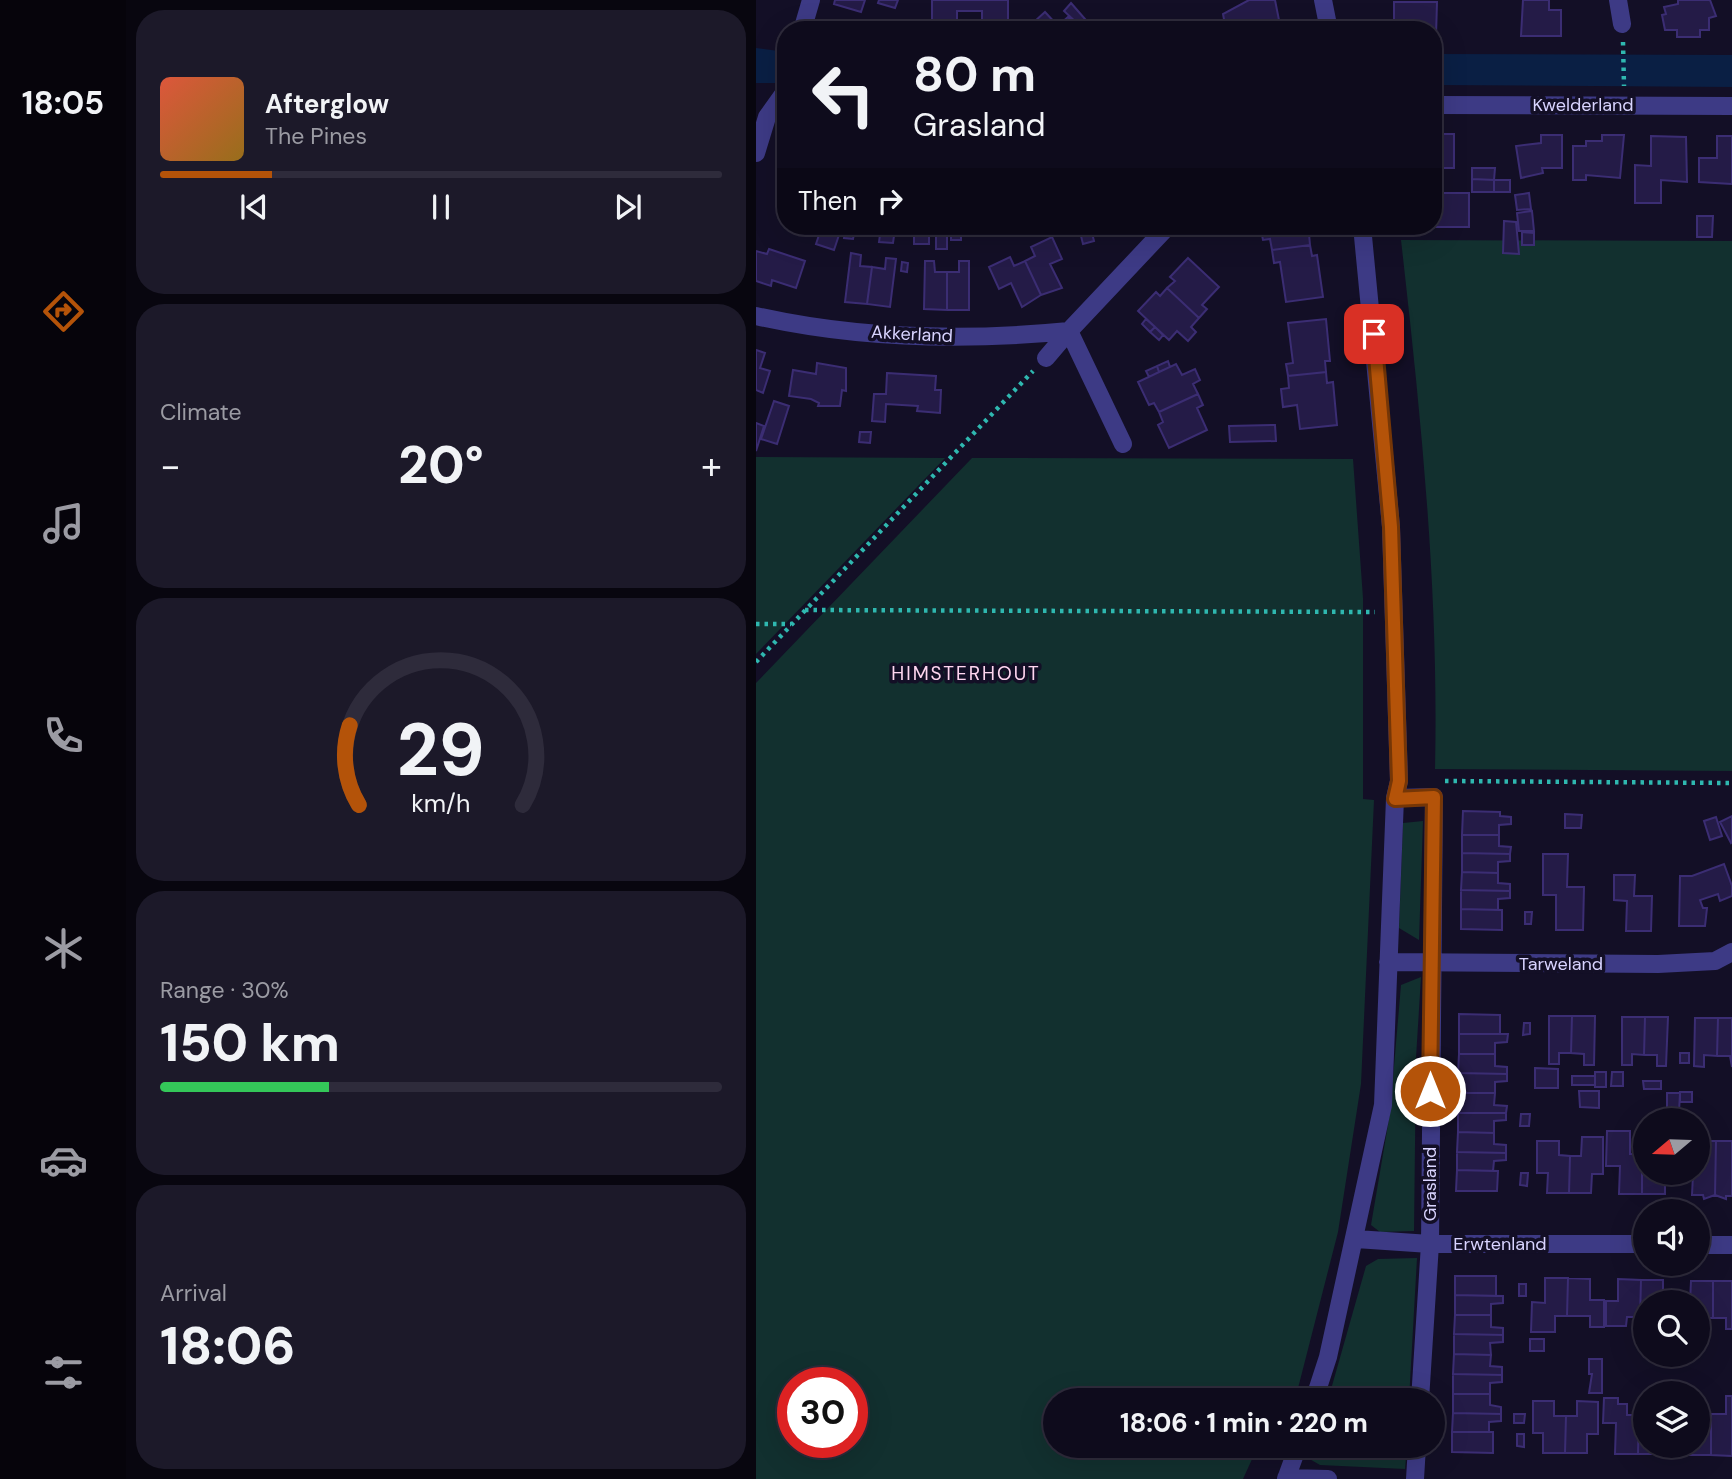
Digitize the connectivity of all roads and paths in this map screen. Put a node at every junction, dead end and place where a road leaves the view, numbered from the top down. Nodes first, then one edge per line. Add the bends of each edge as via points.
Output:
1 (811, 0) edge
2 (1323, 0) edge
3 (1618, 0) edge
4 (805, 21) edge
5 (1327, 21) edge
6 (1622, 24) dead end
7 (1624, 45) dead end
8 (777, 103) edge
9 (1442, 105) edge
10 (1625, 105) junction
11 (1732, 106) edge
12 (756, 153) edge
13 (1160, 235) edge
14 (1363, 235) edge
15 (756, 316) edge
16 (1069, 331) junction
17 (1046, 358) joint
18 (1123, 444) dead end
19 (805, 610) junction
20 (1394, 612) junction
21 (756, 624) edge
22 (792, 624) junction
23 (756, 662) edge
24 (1440, 781) dead end
25 (1732, 783) edge
26 (1395, 799) junction
27 (1732, 952) edge
28 (1388, 962) junction
29 (1430, 963) junction
30 (1356, 1239) junction
31 (1430, 1244) junction
32 (1633, 1244) edge
33 (1710, 1245) edge
34 (1732, 1245) edge
35 (1318, 1388) edge
36 (1421, 1388) edge
37 (1294, 1458) edge
38 (1416, 1458) edge
39 (1286, 1478) edge
40 (1328, 1479) edge
41 (1415, 1479) edge

1 - 4 street
2 - 5 street
3 - 6 street
7 - 10 path
8 - 12 street via 767,117
9 - 10 street, Kwelderland
10 - 11 street, Kwelderland
13 - 16 street
14 - 20 street via 1391,527
15 - 16 street, Akkerland via 884,334 1002,338
16 - 17 street
16 - 18 street
17 - 19 path
19 - 20 path
19 - 22 path
20 - 26 street via 1399,781
21 - 22 path
22 - 23 path
24 - 25 path
26 - 28 street
26 - 29 street, Grasland via 1434,797
27 - 29 street, Tarweland via 1716,961 1658,964
28 - 29 street, Tarweland
28 - 30 street via 1383,1105
29 - 31 street, Grasland
30 - 31 street, Erwtenland
30 - 35 street
31 - 32 street, Erwtenland
31 - 36 street, Grasland
33 - 34 street
37 - 39 street
38 - 41 street
39 - 40 street

